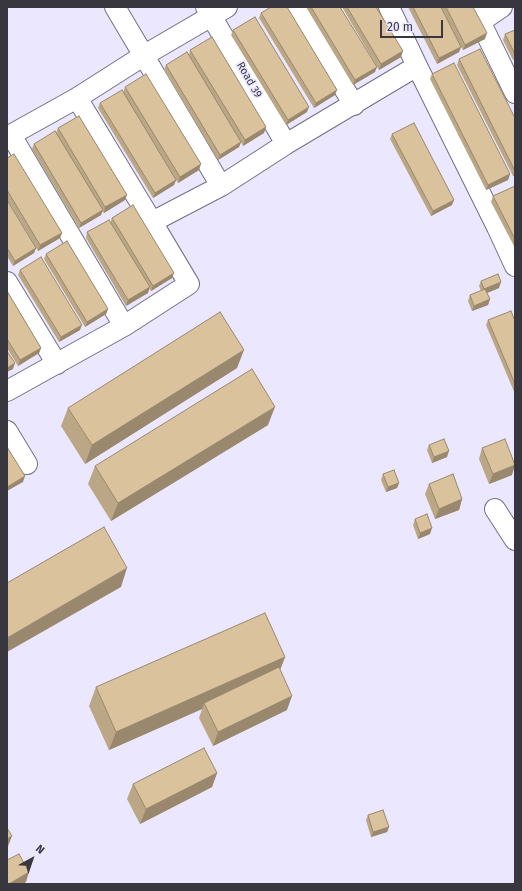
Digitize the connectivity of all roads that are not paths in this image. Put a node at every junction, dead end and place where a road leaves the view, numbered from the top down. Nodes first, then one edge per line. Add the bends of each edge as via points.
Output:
1 (115, 7) edge
2 (295, 7) edge
3 (389, 7) edge
4 (502, 7) edge
5 (215, 10) edge
6 (476, 15) edge
7 (143, 56) junction
8 (417, 66) junction
9 (515, 93) edge
10 (77, 98) junction
11 (354, 105) junction
12 (9, 136) edge
13 (286, 144) junction
14 (221, 186) junction
15 (152, 222) junction
16 (515, 266) edge
17 (7, 282) edge
18 (124, 326) junction
19 (57, 364) junction
20 (7, 391) edge
21 (7, 431) edge
22 (27, 464) dead end
23 (495, 509) dead end
24 (515, 540) edge

1 - 7 street
2 - 11 street
3 - 8 street
4 - 6 street
5 - 7 street
5 - 13 street, Road 39
6 - 9 street
7 - 10 street
7 - 14 street
8 - 11 street
8 - 16 street
10 - 12 street
10 - 15 street
11 - 13 street
12 - 18 street
13 - 14 street
14 - 15 street
15 - 18 street via 189,284
17 - 19 street
18 - 19 street
19 - 20 street
21 - 22 street
23 - 24 street

